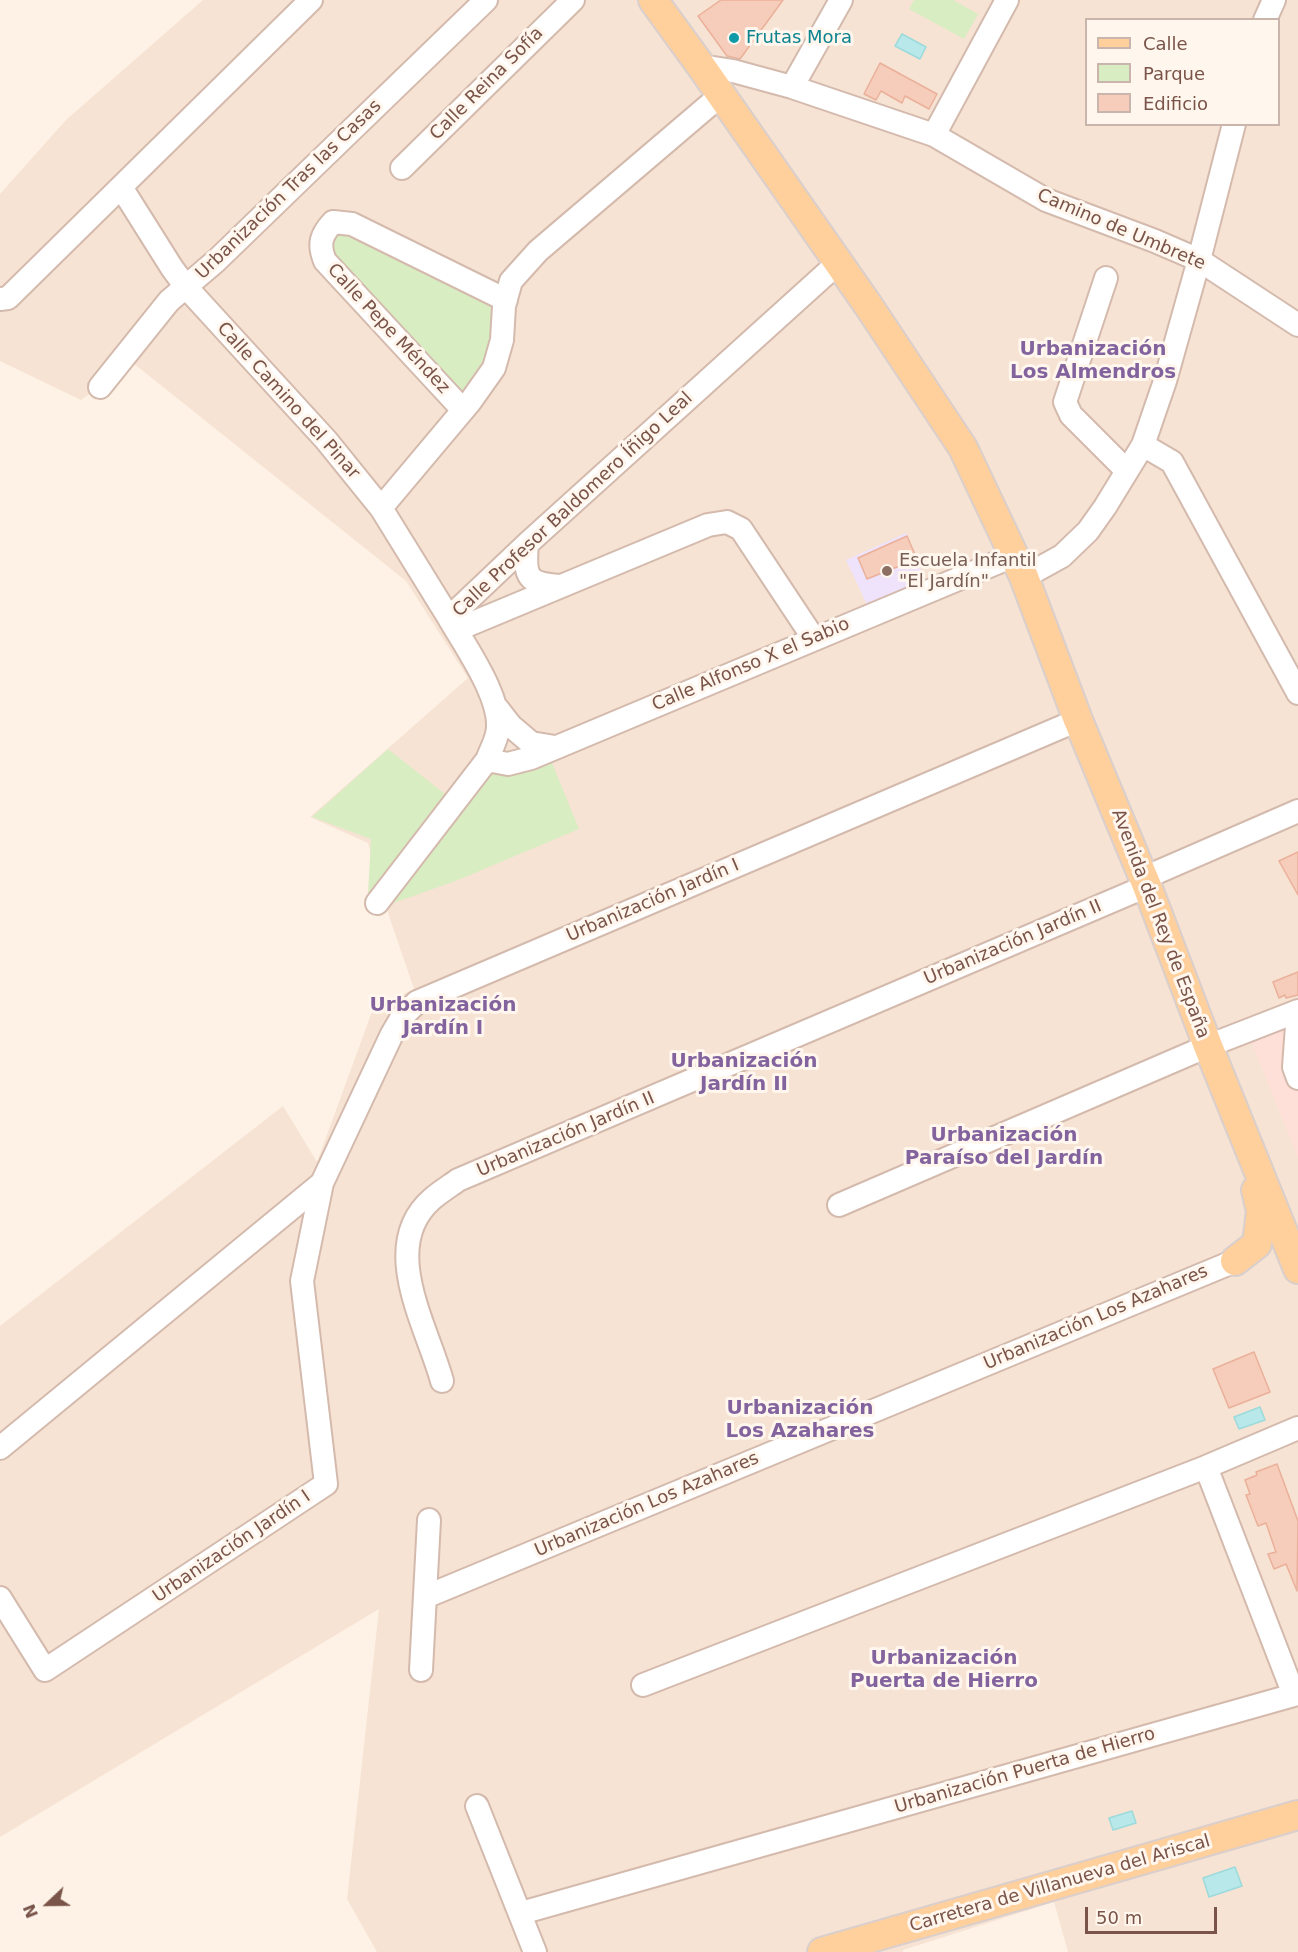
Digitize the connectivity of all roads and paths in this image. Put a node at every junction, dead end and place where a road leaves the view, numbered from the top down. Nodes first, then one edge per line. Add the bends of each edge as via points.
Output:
1 (311, 0) edge
2 (486, 0) edge
3 (573, 0) edge
4 (653, 0) edge
5 (841, 0) edge
6 (1007, 0) edge
7 (1274, 0) edge
8 (1266, 18) edge
9 (701, 66) junction
10 (792, 87) junction
11 (721, 95) junction
12 (1233, 126) edge
13 (934, 135) junction
14 (402, 168) dead end
15 (122, 187) junction
16 (1199, 260) junction
17 (839, 262) junction
18 (1106, 278) dead end
19 (186, 287) junction
20 (0, 299) edge
21 (506, 300) junction
22 (1298, 325) edge
23 (100, 387) dead end
24 (463, 410) junction
25 (1143, 446) junction
26 (1128, 471) junction
27 (381, 508) junction
28 (527, 544) junction
29 (1019, 566) junction
30 (561, 586) junction
31 (452, 624) junction
32 (814, 639) junction
33 (1298, 693) edge
34 (497, 708) junction
35 (1078, 720) junction
36 (555, 747) junction
37 (487, 760) junction
38 (1298, 811) edge
39 (1145, 882) junction
40 (377, 903) dead end
41 (1298, 1012) edge
42 (1208, 1046) junction
43 (1298, 1078) edge
44 (1241, 1127) junction
45 (321, 1183) junction
46 (839, 1205) dead end
47 (1294, 1233) edge
48 (1235, 1261) junction
49 (1298, 1271) edge
50 (442, 1381) dead end
51 (1298, 1428) edge
52 (0, 1448) edge
53 (1206, 1467) junction
54 (429, 1520) dead end
55 (425, 1597) junction
56 (0, 1598) edge
57 (421, 1670) dead end
58 (643, 1685) dead end
59 (477, 1806) dead end
60 (1298, 1815) edge
61 (520, 1913) junction
62 (535, 1952) edge
63 (822, 1952) edge

1 - 15 street
2 - 19 street, Urbanización Tras las Casas
3 - 14 street, Calle Reina Sofía
4 - 9 main road, Avenida del Rey de España
5 - 10 street
6 - 13 street
7 - 8 street
9 - 10 street, Camino de Umbrete
9 - 11 main road, Avenida del Rey de España
10 - 13 street, Camino de Umbrete
11 - 17 main road, Avenida del Rey de España
11 - 21 street, Calle Pepe Méndez via 538,251 511,281
12 - 16 street, Calle Alfonso X el Sabio
13 - 16 street, Camino de Umbrete via 1046,200
15 - 19 street, Calle Camino del Pinar
15 - 20 street via 8,298
16 - 22 street, Camino de Umbrete
16 - 25 street, Calle Alfonso X el Sabio
17 - 28 street, Calle Profesor Baldomero Íñigo Leal
17 - 29 main road, Avenida del Rey de España via 963,448
18 - 26 street via 1065,402 1071,415
19 - 23 street, Urbanización Tras las Casas via 169,301
19 - 27 street, Calle Camino del Pinar via 326,440
21 - 24 street, Calle Pepe Méndez via 502,340 494,368
21 - 24 street, Calle Pepe Méndez via 352,224 333,222 323,233 319,248 325,261
24 - 27 street, Calle Pepe Méndez
25 - 26 street, Calle Alfonso X el Sabio
25 - 33 street via 1172,462
26 - 29 street, Calle Alfonso X el Sabio via 1088,531 1062,556
27 - 31 street, Calle Camino del Pinar
28 - 30 street via 525,564 529,576 540,585
28 - 31 street, Calle Profesor Baldomero Íñigo Leal
29 - 32 street, Calle Alfonso X el Sabio
29 - 35 main road, Avenida del Rey de España
30 - 31 street
30 - 32 street via 708,525 727,522 741,529
31 - 34 street, Calle Profesor Baldomero Íñigo Leal
32 - 36 street, Calle Alfonso X el Sabio
34 - 36 street via 531,743
34 - 37 street, Calle Profesor Baldomero Íñigo Leal via 498,732
35 - 39 main road, Avenida del Rey de España
35 - 45 street, Urbanización Jardín I via 417,1002 392,1034
36 - 37 street, Calle Alfonso X el Sabio via 508,764
37 - 40 street, Calle Profesor Baldomero Íñigo Leal
38 - 39 street, Urbanización Jardín II
39 - 42 main road, Avenida del Rey de España
39 - 50 street, Urbanización Jardín II via 459,1180 430,1199 412,1226 406,1261 413,1295
41 - 42 street
41 - 43 street via 1294,1067
42 - 44 main road, Avenida del Rey de España
42 - 46 street
44 - 47 main road, Avenida del Rey de España via 1264,1185 1291,1217
44 - 48 main road via 1261,1211 1257,1244
45 - 52 street, Urbanización Jardín I
45 - 56 street, Urbanización Jardín I via 302,1281 326,1484 45,1670
47 - 49 main road
48 - 49 main road via 1274,1257
48 - 55 street, Urbanización Los Azahares
51 - 53 street
53 - 58 street
53 - 61 street, Urbanización Puerta de Hierro via 1294,1695
54 - 55 street
55 - 57 street
59 - 61 street
60 - 63 main road, Carretera de Villanueva del Ariscal
61 - 62 street

